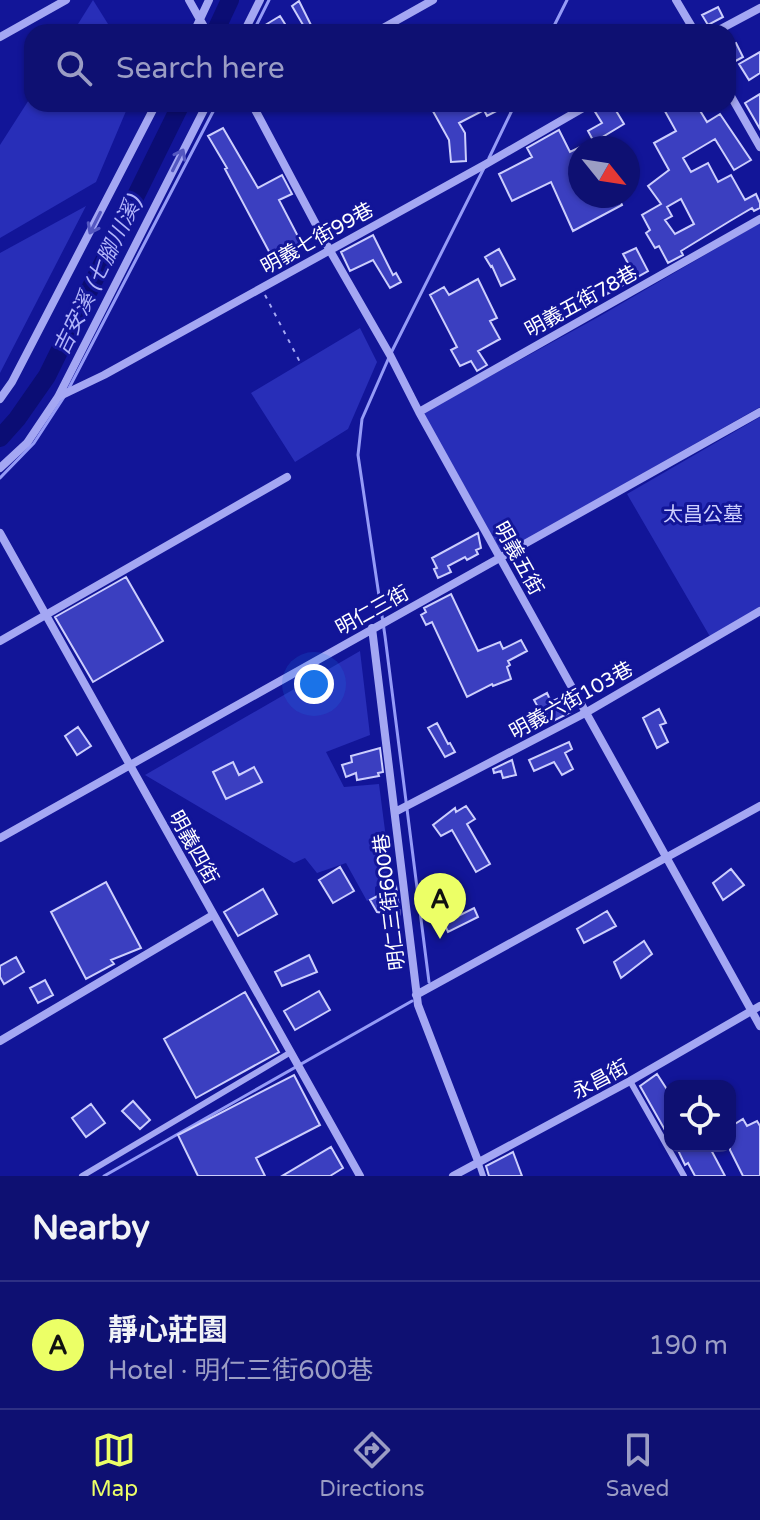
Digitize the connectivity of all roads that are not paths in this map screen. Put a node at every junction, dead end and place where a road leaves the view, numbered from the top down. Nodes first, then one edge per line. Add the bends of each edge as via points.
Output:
1 (66, 0) edge
2 (189, 0) edge
3 (209, 0) edge
4 (260, 0) edge
5 (433, 0) edge
6 (676, 0) edge
7 (760, 8) edge
8 (200, 21) junction
9 (198, 24) edge
10 (202, 24) edge
11 (248, 24) edge
12 (390, 24) edge
13 (690, 24) edge
14 (730, 24) edge
15 (0, 37) edge
16 (736, 105) edge
17 (152, 112) edge
18 (203, 112) edge
19 (256, 112) edge
20 (576, 112) edge
21 (760, 147) edge
22 (760, 219) edge
23 (329, 249) junction
24 (58, 397) junction
25 (0, 399) edge
26 (419, 412) junction
27 (760, 412) edge
28 (0, 468) edge
29 (287, 477) dead end
30 (0, 533) edge
31 (500, 557) junction
32 (760, 611) edge
33 (46, 615) junction
34 (379, 624) junction
35 (0, 641) edge
36 (587, 712) junction
37 (131, 765) junction
38 (760, 806) edge
39 (395, 812) junction
40 (0, 838) edge
41 (667, 858) junction
42 (213, 915) junction
43 (416, 995) junction
44 (756, 1008) edge
45 (760, 1026) edge
46 (0, 1041) edge
47 (291, 1052) junction
48 (630, 1081) junction
49 (478, 1161) junction
50 (82, 1176) edge
51 (360, 1176) edge
52 (453, 1176) edge
53 (483, 1176) edge
54 (684, 1176) edge

1 - 15 street
2 - 8 street
3 - 8 street
4 - 11 street
5 - 12 street
6 - 13 street
7 - 14 street
8 - 9 street
8 - 10 street
16 - 21 street
17 -> 25 street
24 -> 18 street
19 - 23 street, 明義五街
20 - 23 street, 明義七街99巷
22 - 26 street, 明義五街78巷
23 - 24 street, 明義七街99巷
23 - 26 street, 明義五街
24 - 28 street via 27,443
26 - 31 street, 明義五街
27 - 31 street, 明仁三街
29 - 33 street
30 - 33 street, 明義四街
31 - 34 street, 明仁三街
31 - 36 street, 明義五街
32 - 36 street, 明義六街103巷
33 - 35 street
33 - 37 street, 明義四街
34 - 37 street, 明仁三街
34 - 39 street, 明仁三街600巷
36 - 39 street, 明義六街103巷
36 - 41 street, 明義五街
37 - 40 street, 明仁三街
37 - 42 street, 明義四街
38 - 41 street
39 - 43 street, 明仁三街600巷
41 - 43 street
41 - 44 street, 明義五街
42 - 46 street
42 - 47 street, 明義四街
43 - 49 street, 明仁三街600巷
44 - 45 street, 明義五街
44 - 48 street, 永昌街
47 - 50 lane
47 - 51 street, 明義四街
48 - 49 street, 永昌街
48 - 54 lane
49 - 52 street, 永昌街
49 - 53 lane

